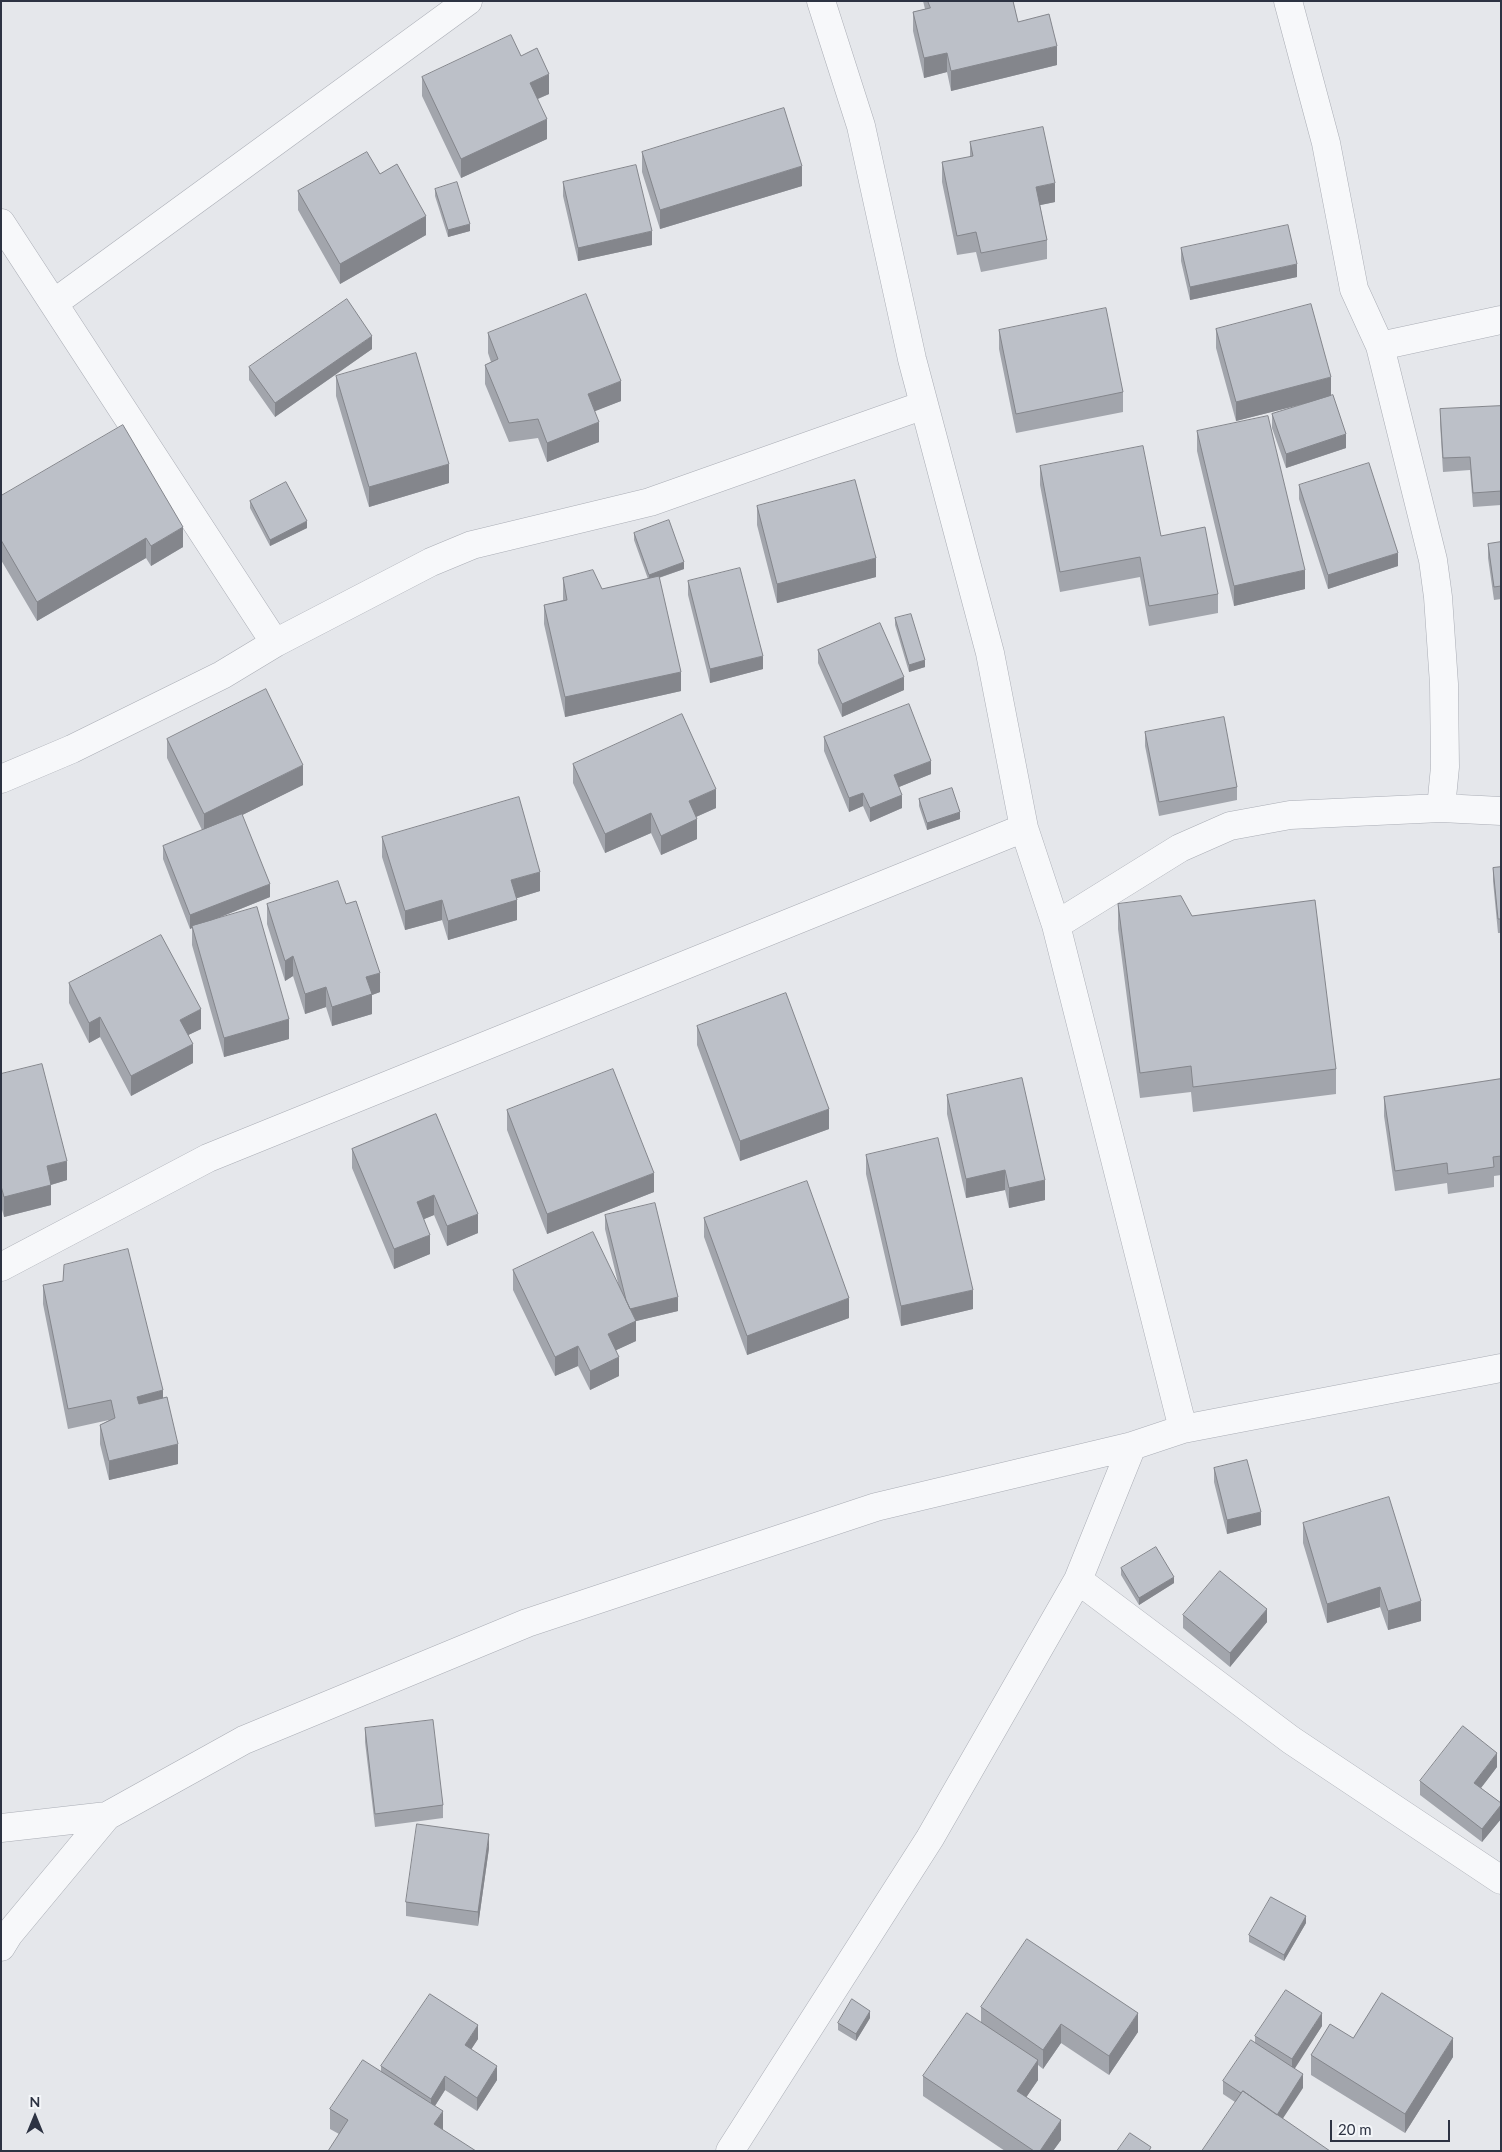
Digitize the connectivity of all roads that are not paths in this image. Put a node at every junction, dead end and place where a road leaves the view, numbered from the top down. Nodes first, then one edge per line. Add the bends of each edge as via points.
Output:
1 (468, 1) edge
2 (821, 1) edge
3 (1288, 1) edge
4 (1, 223) edge
5 (54, 303) junction
6 (1501, 320) edge
7 (1380, 346) junction
8 (924, 405) junction
9 (275, 643) junction
10 (1, 779) edge
11 (1442, 808) junction
12 (1501, 811) edge
13 (1024, 828) junction
14 (1056, 925) junction
15 (1, 1267) edge
16 (1501, 1368) edge
17 (1183, 1429) junction
18 (1132, 1446) junction
19 (1078, 1580) junction
20 (107, 1816) junction
21 (1, 1828) edge
22 (1501, 1880) edge
23 (4, 1931) edge
24 (730, 2151) edge

1 - 5 street
2 - 8 street via 861,126
3 - 7 street via 1326,143 1354,289
4 - 5 street
5 - 9 street
6 - 7 street
7 - 11 street via 1433,560 1438,597 1446,767
8 - 9 street via 650,502 472,545 431,562
8 - 13 street via 990,653
9 - 10 street via 222,675 72,749
11 - 12 street
11 - 14 street via 1290,815 1230,826 1180,848
13 - 14 street
13 - 15 street via 208,1158
14 - 17 street
16 - 17 street
17 - 18 street
18 - 19 street
18 - 20 street via 876,1507 527,1623 244,1740
19 - 22 street via 1292,1740
19 - 24 street via 930,1838
20 - 21 street
20 - 23 street

